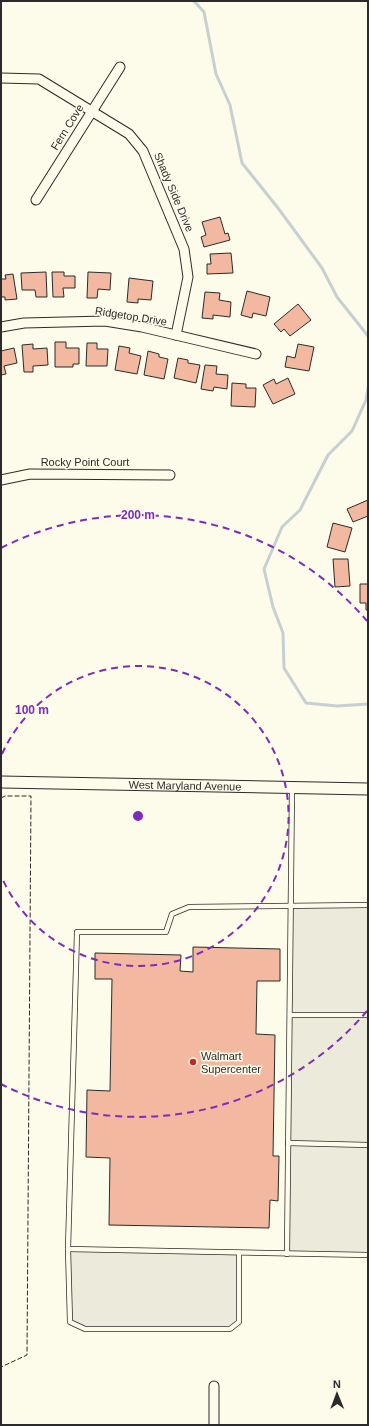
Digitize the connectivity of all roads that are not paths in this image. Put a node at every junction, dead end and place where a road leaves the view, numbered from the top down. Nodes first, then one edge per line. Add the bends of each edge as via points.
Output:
1 (120, 67) dead end
2 (1, 78) edge
3 (91, 111) junction
4 (36, 200) dead end
5 (1, 327) edge
6 (176, 335) junction
7 (256, 354) dead end
8 (170, 475) dead end
9 (1, 480) edge
10 (1, 782) edge
11 (292, 788) junction
12 (368, 789) edge
13 (291, 906) junction
14 (368, 906) edge
15 (290, 1015) junction
16 (368, 1015) edge
17 (288, 1143) junction
18 (368, 1145) edge
19 (68, 1249) junction
20 (239, 1253) junction
21 (287, 1254) junction
22 (368, 1255) edge
23 (214, 1386) dead end
24 (214, 1425) edge

1 - 3 street, Fern Cove
2 - 3 street, Shady Side Drive via 39,79
3 - 4 street, Fern Cove
3 - 6 street, Shady Side Drive via 129,134 143,151 184,249 188,277
5 - 6 street, Ridgetop Drive via 24,323 105,321
6 - 7 street, Ridgetop Drive
8 - 9 street, Rocky Point Court via 30,474
10 - 11 street, West Maryland Avenue
11 - 12 street, West Maryland Avenue
11 - 13 lane
13 - 14 lane
13 - 15 lane
13 - 19 lane via 190,907 172,914 166,932 77,932
15 - 16 lane
15 - 17 lane
17 - 18 lane
17 - 21 lane
19 - 20 lane
19 - 20 lane via 70,1322 85,1329 230,1329 238,1322
20 - 21 lane
21 - 22 lane
23 - 24 street

